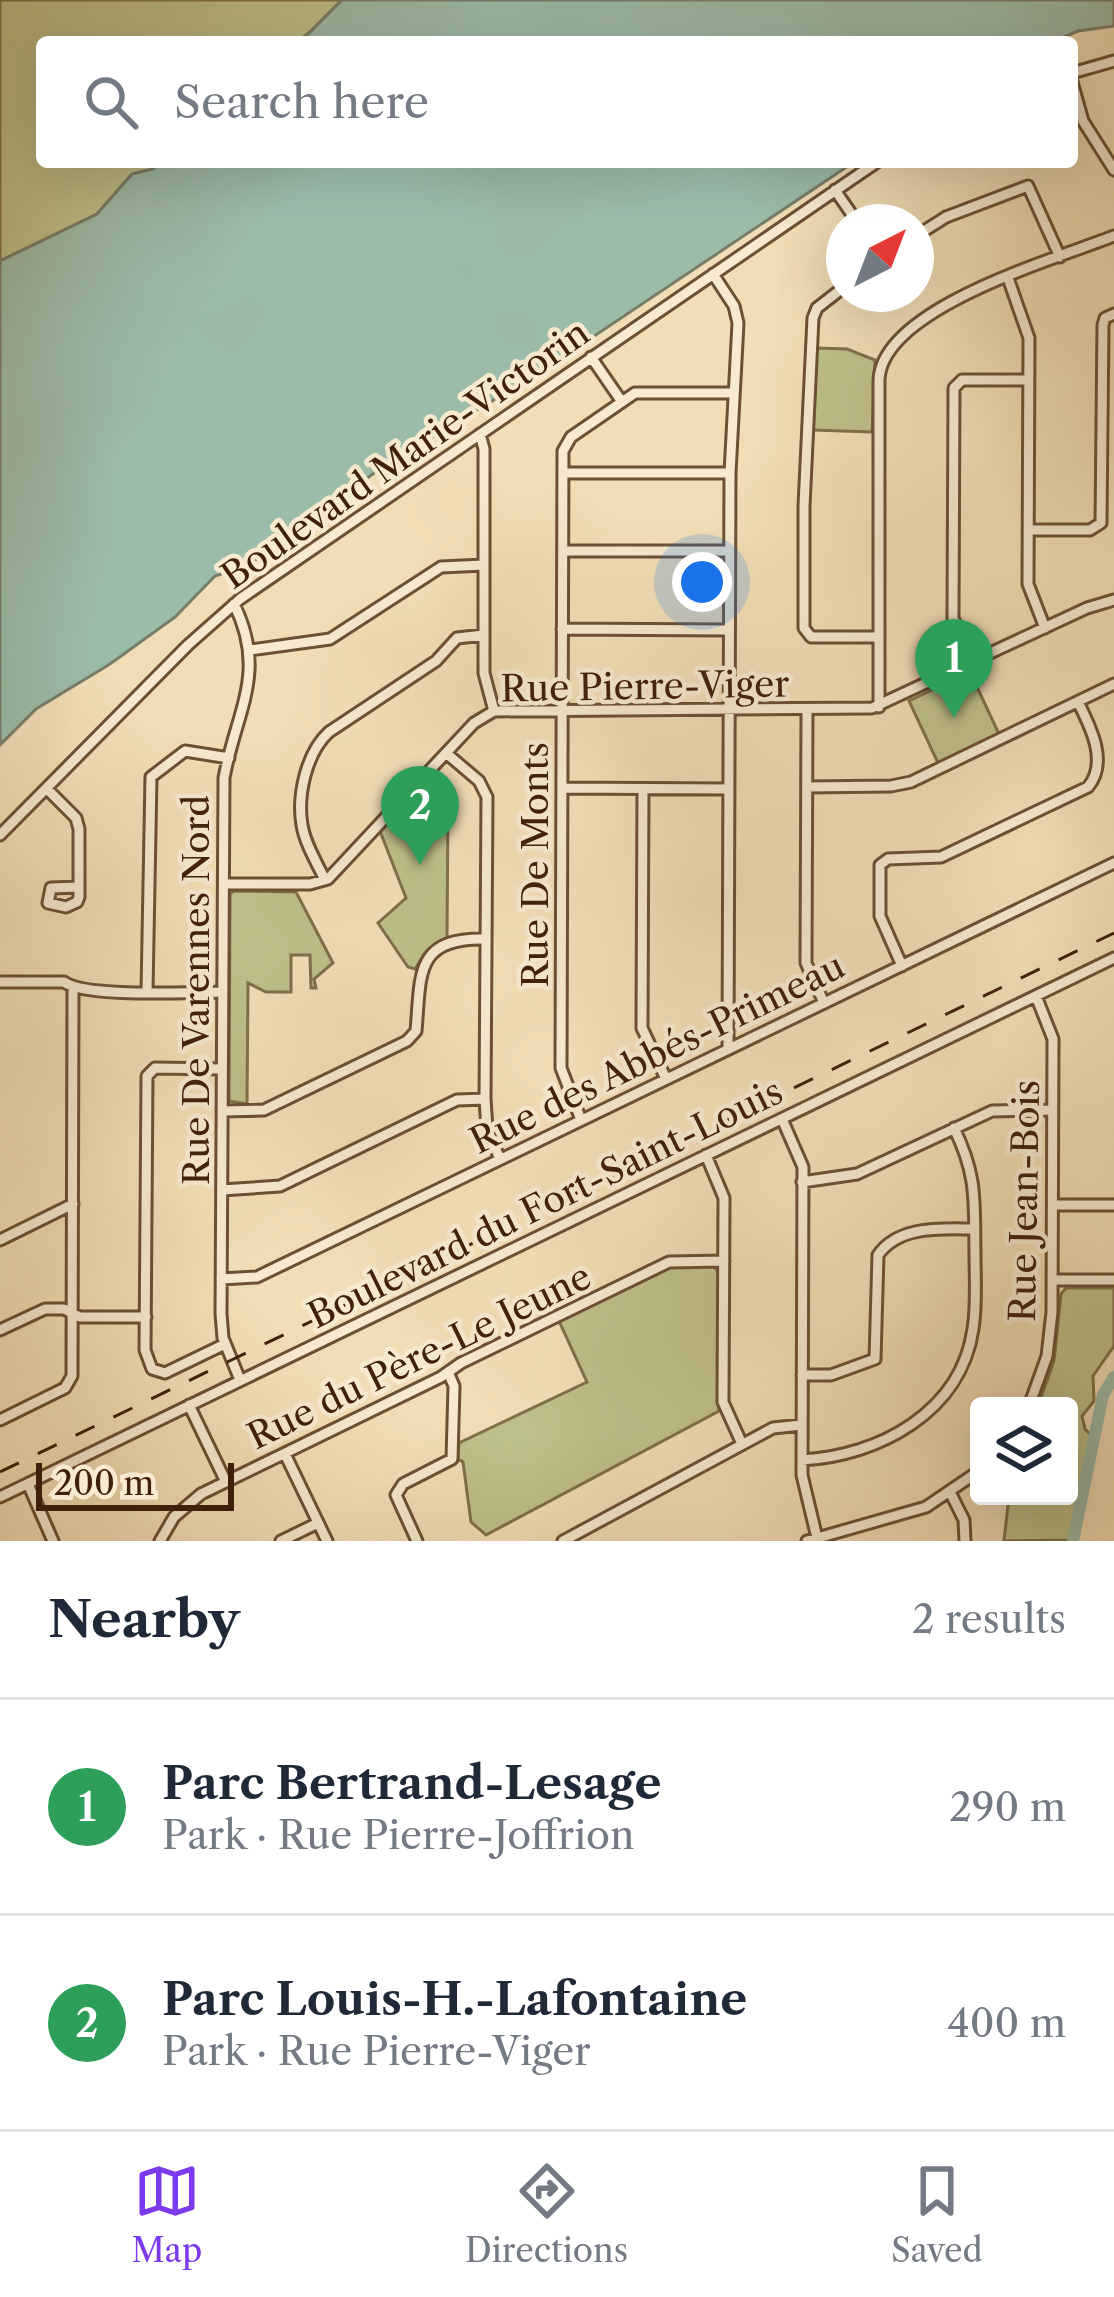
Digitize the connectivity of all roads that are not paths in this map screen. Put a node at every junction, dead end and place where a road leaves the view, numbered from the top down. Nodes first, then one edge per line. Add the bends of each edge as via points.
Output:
1 (1114, 61) edge
2 (1078, 71) edge
3 (1078, 103) edge
4 (869, 168) edge
5 (1114, 170) edge
6 (836, 190) junction
7 (845, 204) edge
8 (934, 225) edge
9 (1114, 236) edge
10 (1060, 257) junction
11 (713, 274) junction
12 (1008, 278) junction
13 (826, 301) edge
14 (1114, 314) edge
15 (591, 357) junction
16 (1028, 380) junction
17 (734, 394) junction
18 (622, 402) junction
19 (480, 434) junction
20 (562, 472) junction
21 (730, 472) junction
22 (1028, 530) junction
23 (563, 551) junction
24 (729, 551) junction
25 (484, 565) junction
26 (1114, 601) edge
27 (234, 604) junction
28 (1046, 628) junction
29 (562, 629) junction
30 (729, 630) junction
31 (484, 635) junction
32 (879, 637) junction
33 (250, 650) junction
34 (973, 663) junction
35 (1114, 684) edge
36 (1078, 702) junction
37 (879, 707) junction
38 (562, 709) junction
39 (807, 709) junction
40 (728, 710) junction
41 (494, 711) junction
42 (446, 753) junction
43 (229, 758) junction
44 (562, 788) junction
45 (807, 788) junction
46 (47, 789) junction
47 (643, 789) junction
48 (728, 789) junction
49 (0, 835) edge
50 (1114, 863) edge
51 (326, 880) junction
52 (224, 884) junction
53 (79, 886) dead end
54 (486, 939) junction
55 (1114, 958) edge
56 (902, 966) junction
57 (0, 982) edge
58 (74, 990) junction
59 (148, 991) junction
60 (223, 992) junction
61 (1036, 996) junction
62 (824, 1003) junction
63 (728, 1048) junction
64 (222, 1069) junction
65 (665, 1079) junction
66 (485, 1099) junction
67 (1052, 1110) junction
68 (222, 1111) junction
69 (782, 1119) junction
70 (581, 1120) junction
71 (954, 1128) junction
72 (706, 1155) junction
73 (500, 1159) junction
74 (802, 1182) junction
75 (222, 1190) junction
76 (73, 1204) junction
77 (1053, 1205) junction
78 (1114, 1205) edge
79 (974, 1229) junction
80 (0, 1240) edge
81 (724, 1261) junction
82 (221, 1279) junction
83 (1053, 1280) junction
84 (1114, 1280) edge
85 (72, 1313) junction
86 (146, 1317) junction
87 (0, 1330) edge
88 (225, 1344) junction
89 (448, 1372) junction
90 (802, 1375) junction
91 (240, 1381) junction
92 (1032, 1397) edge
93 (189, 1406) junction
94 (0, 1420) edge
95 (801, 1425) junction
96 (742, 1444) junction
97 (285, 1454) junction
98 (802, 1460) junction
99 (970, 1478) edge
100 (226, 1482) junction
101 (28, 1484) junction
102 (951, 1494) junction
103 (0, 1497) edge
104 (318, 1523) junction
105 (812, 1540) edge
106 (53, 1541) edge
107 (160, 1541) edge
108 (281, 1541) edge
109 (327, 1541) edge
110 (417, 1541) edge
111 (563, 1541) edge
112 (965, 1541) edge

1 - 2 street
3 - 5 street
4 - 6 street, Boulevard Marie-Victorin
6 - 7 street
6 - 11 street, Boulevard Marie-Victorin
8 - 10 street via 1027,186
9 - 10 street
10 - 12 street
11 - 15 street, Boulevard Marie-Victorin
11 - 17 street via 737,317
12 - 16 street via 1028,331
12 - 32 street via 946,304 883,359
13 - 32 street via 814,318 804,628 816,637
14 - 22 street via 1103,325 1101,524
15 - 18 street
15 - 19 street, Boulevard Marie-Victorin
16 - 22 street
16 - 34 street via 962,380 954,388 953,618
17 - 18 street via 639,393
17 - 21 street
18 - 20 street via 568,440
19 - 25 street
19 - 27 street, Boulevard Marie-Victorin
20 - 21 street
20 - 23 street, Rue De Monts
21 - 24 street
22 - 28 street via 1029,590
23 - 24 street
23 - 29 street, Rue De Monts
24 - 30 street
25 - 31 street
25 - 33 street via 441,567 330,639
26 - 28 street, Rue Pierre-Viger
27 - 33 street, Rue De Varennes Nord
27 - 46 street, Boulevard Marie-Victorin
28 - 34 street, Rue Pierre-Viger
29 - 30 street
29 - 38 street, Rue De Monts
30 - 40 street
31 - 41 street
31 - 51 street via 457,638 317,744 302,817
32 - 37 street
33 - 43 street, Rue De Varennes Nord via 248,693
34 - 37 street, Rue Pierre-Viger
35 - 36 street
36 - 45 street via 905,784
36 - 56 street via 1096,740 1088,787 941,856 882,862 880,916
37 - 39 street, Rue Pierre-Viger
38 - 40 street, Rue Pierre-Viger
38 - 41 street, Rue Pierre-Viger
38 - 44 street, Rue De Monts
39 - 40 street, Rue Pierre-Viger
39 - 45 street
40 - 48 street
41 - 42 street, Rue Pierre-Viger
42 - 51 street, Rue Pierre-Viger
42 - 54 street via 486,793
43 - 52 street, Rue De Varennes Nord
43 - 59 street via 185,751 150,780
44 - 47 street
44 - 70 street, Rue De Monts via 561,1068
45 - 62 street via 806,963
46 - 49 street, Boulevard Marie-Victorin
46 - 53 street via 79,822
47 - 48 street
47 - 65 street via 642,1028
48 - 63 street
50 - 56 street, Rue des Abbés-Primeau
51 - 52 street
52 - 60 street, Rue De Varennes Nord
54 - 66 street
54 - 68 street via 449,942 428,958 417,986 416,1031 407,1041 270,1108
55 - 61 street, Boulevard du Fort-Saint-Louis
56 - 62 street, Rue des Abbés-Primeau
57 - 58 street via 64,982
58 - 59 street
58 - 76 street
59 - 60 street
60 - 64 street, Rue De Varennes Nord
61 - 67 street, Rue Jean-Bois via 1053,1032
61 - 69 street, Boulevard du Fort-Saint-Louis
62 - 63 street, Rue des Abbés-Primeau
63 - 65 street, Rue des Abbés-Primeau
64 - 68 street, Rue De Varennes Nord
64 - 86 street via 154,1068 147,1076
65 - 70 street, Rue des Abbés-Primeau
66 - 73 street
66 - 75 street via 457,1100 280,1186
67 - 71 street via 992,1111
67 - 77 street, Rue Jean-Bois
68 - 75 street, Rue De Varennes Nord
69 - 72 street, Boulevard du Fort-Saint-Louis
69 - 74 street via 802,1160
70 - 73 street, Rue des Abbés-Primeau
71 - 74 street via 857,1174
71 - 79 street via 972,1169
72 - 81 street via 724,1198
72 - 91 street, Boulevard du Fort-Saint-Louis
73 - 82 street, Rue des Abbés-Primeau via 257,1277
74 - 90 street
75 - 82 street, Rue De Varennes Nord
76 - 80 street
76 - 85 street
77 - 78 street
77 - 83 street, Rue Jean-Bois
79 - 90 street via 925,1229 883,1247 877,1355 837,1374
79 - 98 street via 974,1330 940,1402 884,1441
81 - 89 street, Rue du Père-Le Jeune via 669,1262
81 - 96 street via 723,1402
82 - 88 street, Rue De Varennes Nord
83 - 84 street
83 - 92 street, Rue Jean-Bois via 1049,1346
85 - 86 street
85 - 87 street via 45,1309
85 - 94 street via 71,1381
86 - 88 street via 145,1350 156,1372
88 - 91 street, Rue De Varennes Nord
89 - 97 street, Rue du Père-Le Jeune
89 - 110 street via 452,1459 396,1495
90 - 95 street
91 - 93 street, Boulevard du Fort-Saint-Louis
93 - 100 street
93 - 101 street, Boulevard du Fort-Saint-Louis
95 - 96 street via 780,1425
95 - 98 street
96 - 111 street
97 - 100 street, Rue du Père-Le Jeune
97 - 104 street
98 - 105 street
99 - 102 street
100 - 107 street, Rue du Père-Le Jeune via 180,1510
101 - 103 street, Boulevard du Fort-Saint-Louis
101 - 106 street
102 - 105 street
102 - 112 street
104 - 108 street
104 - 109 street

